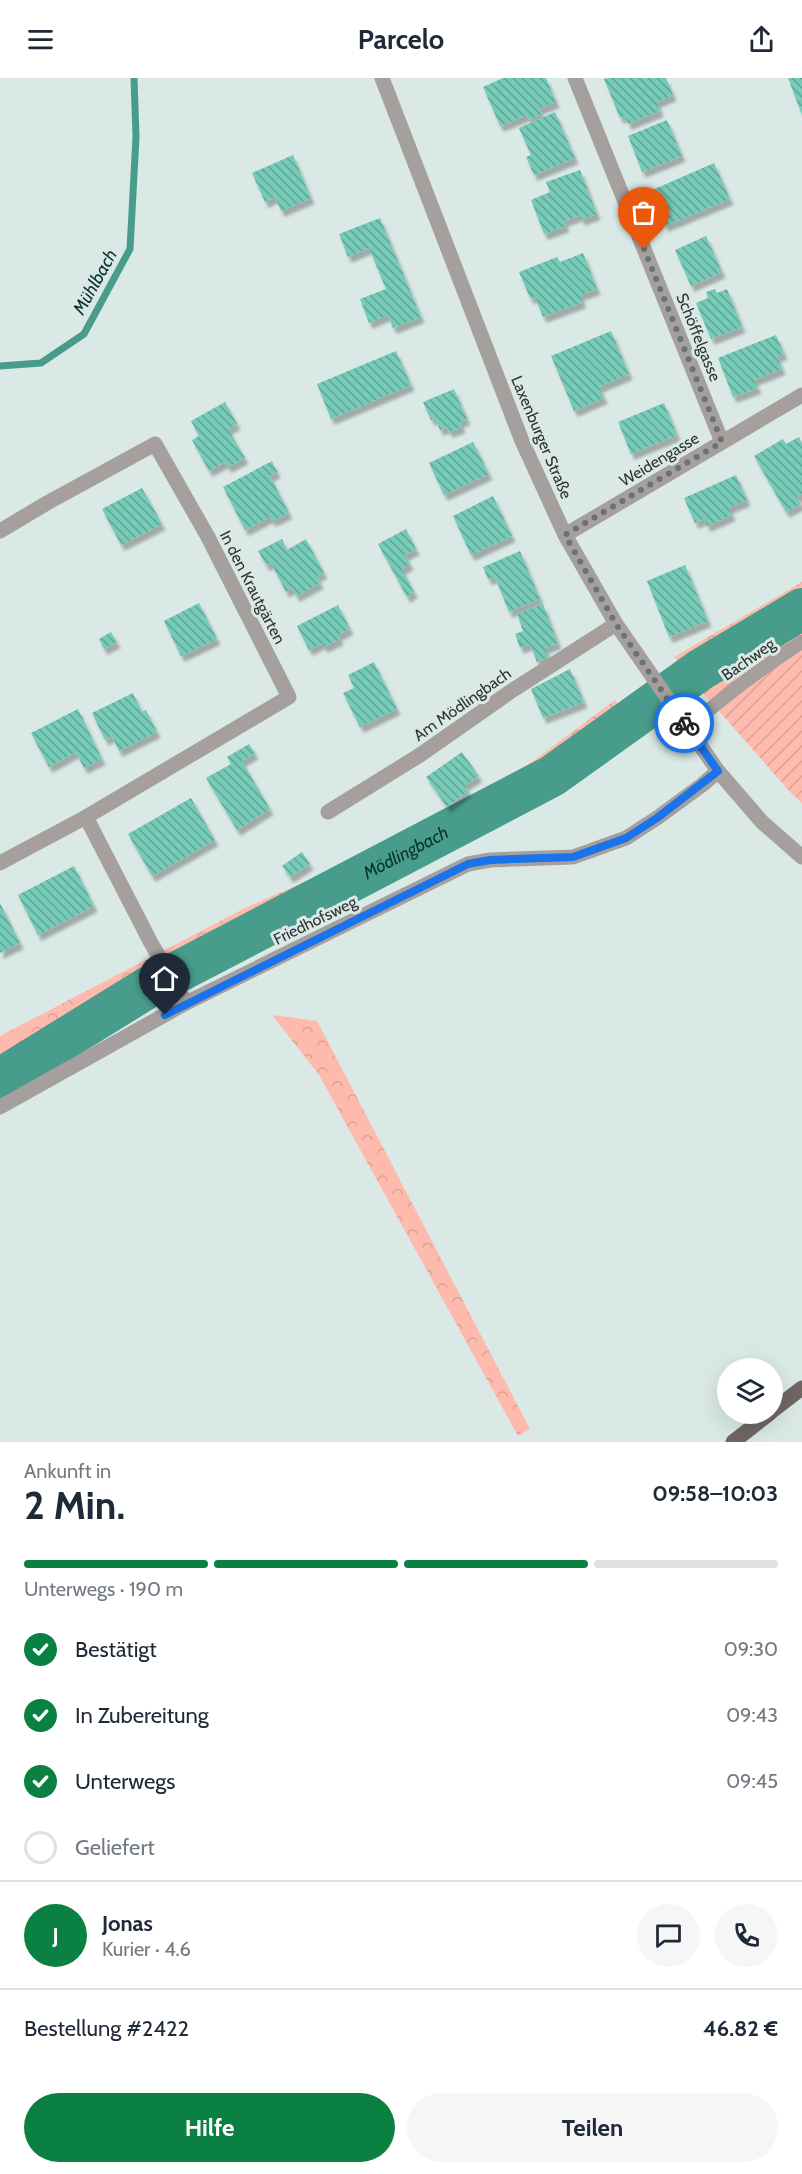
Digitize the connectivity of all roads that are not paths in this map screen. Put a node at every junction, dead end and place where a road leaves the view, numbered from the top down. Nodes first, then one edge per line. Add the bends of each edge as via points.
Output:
1 (382, 78) edge
2 (575, 78) edge
3 (802, 395) edge
4 (722, 442) junction
5 (0, 531) edge
6 (565, 535) junction
7 (616, 624) junction
8 (802, 642) edge
9 (686, 725) junction
10 (718, 771) junction
11 (328, 812) dead end
12 (86, 817) junction
13 (802, 857) edge
14 (0, 863) edge
15 (186, 1004) junction
16 (0, 1107) edge
17 (802, 1388) edge
18 (783, 1403) edge
19 (756, 1424) edge
20 (733, 1442) edge

1 - 6 street, Laxenburger Straße via 522,441
2 - 4 street, Schöffelgasse
3 - 4 street, Weidengasse
4 - 6 street, Weidengasse
5 - 12 street, In den Krautgärten via 155,444 208,537 289,697
6 - 7 street, Laxenburger Straße
7 - 9 street, Laxenburger Straße
7 - 11 street, Am Mödlingbach
8 - 9 lane, Bachweg
9 - 10 street, Laxenburger Straße
10 - 13 street, Laxenburger Straße via 762,822
10 - 15 street, Friedhofsweg via 626,838 573,857 468,864
12 - 14 street, In den Krautgärten
12 - 15 street
15 - 16 street, Friedhofsweg
17 - 18 main road
19 - 20 main road

